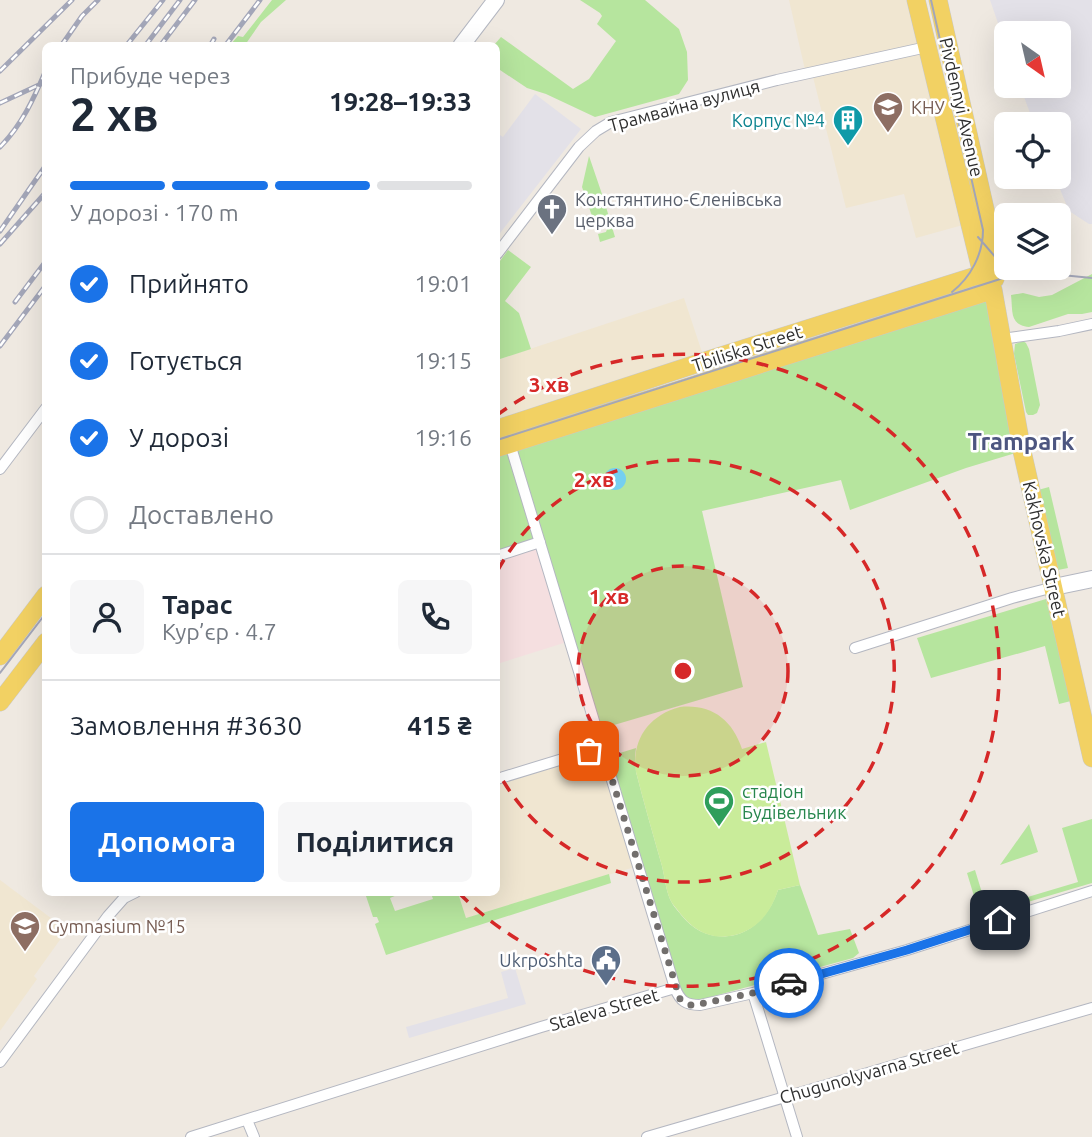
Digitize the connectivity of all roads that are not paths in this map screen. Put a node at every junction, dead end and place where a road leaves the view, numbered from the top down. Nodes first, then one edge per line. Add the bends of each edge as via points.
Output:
1 (496, 0) edge
2 (916, 0) edge
3 (938, 0) edge
4 (464, 42) edge
5 (927, 47) junction
6 (500, 250) edge
7 (990, 271) junction
8 (993, 290) junction
9 (1092, 324) edge
10 (1002, 339) junction
11 (42, 413) edge
12 (500, 428) edge
13 (503, 446) edge
14 (0, 469) edge
15 (540, 542) junction
16 (500, 555) edge
17 (1092, 579) edge
18 (1054, 587) junction
19 (42, 600) edge
20 (42, 647) edge
21 (855, 648) dead end
22 (0, 656) edge
23 (0, 702) edge
24 (602, 747) junction
25 (1092, 758) edge
26 (500, 778) edge
27 (1092, 891) edge
28 (128, 896) edge
29 (676, 988) junction
30 (753, 993) junction
31 (1092, 1008) edge
32 (0, 1062) edge
33 (785, 1096) junction
34 (247, 1120) junction
35 (191, 1137) edge
36 (254, 1137) edge
37 (647, 1137) edge
38 (797, 1137) edge

1 - 4 main road
2 - 5 main road, Pivdennyi Avenue
3 - 7 main road, Pivdennyi Avenue
5 - 6 street, Трамвайна вулиця via 611,122 579,147
5 - 7 main road, Pivdennyi Avenue
7 - 8 main road, Pivdennyi Avenue
7 - 12 main road, Tbiliska Street
8 - 10 main road, Kakhovska Street
8 - 13 main road, Tbiliska Street
9 - 10 street
10 - 18 main road, Kakhovska Street
11 - 14 street
13 - 15 street
15 - 16 street
15 - 24 street
17 - 18 main road
18 - 21 street
18 - 25 main road, Kakhovska Street
19 - 22 main road
20 - 23 main road
24 - 26 street
24 - 29 street
27 - 30 street, Staleva Street
28 - 32 street via 108,916
29 - 30 street, Staleva Street via 680,999 691,1005
29 - 34 street, Staleva Street
30 - 33 street
31 - 33 street, Chugunolyvarna Street
33 - 37 street, Chugunolyvarna Street
33 - 38 street
34 - 35 street, Staleva Street
34 - 36 street

